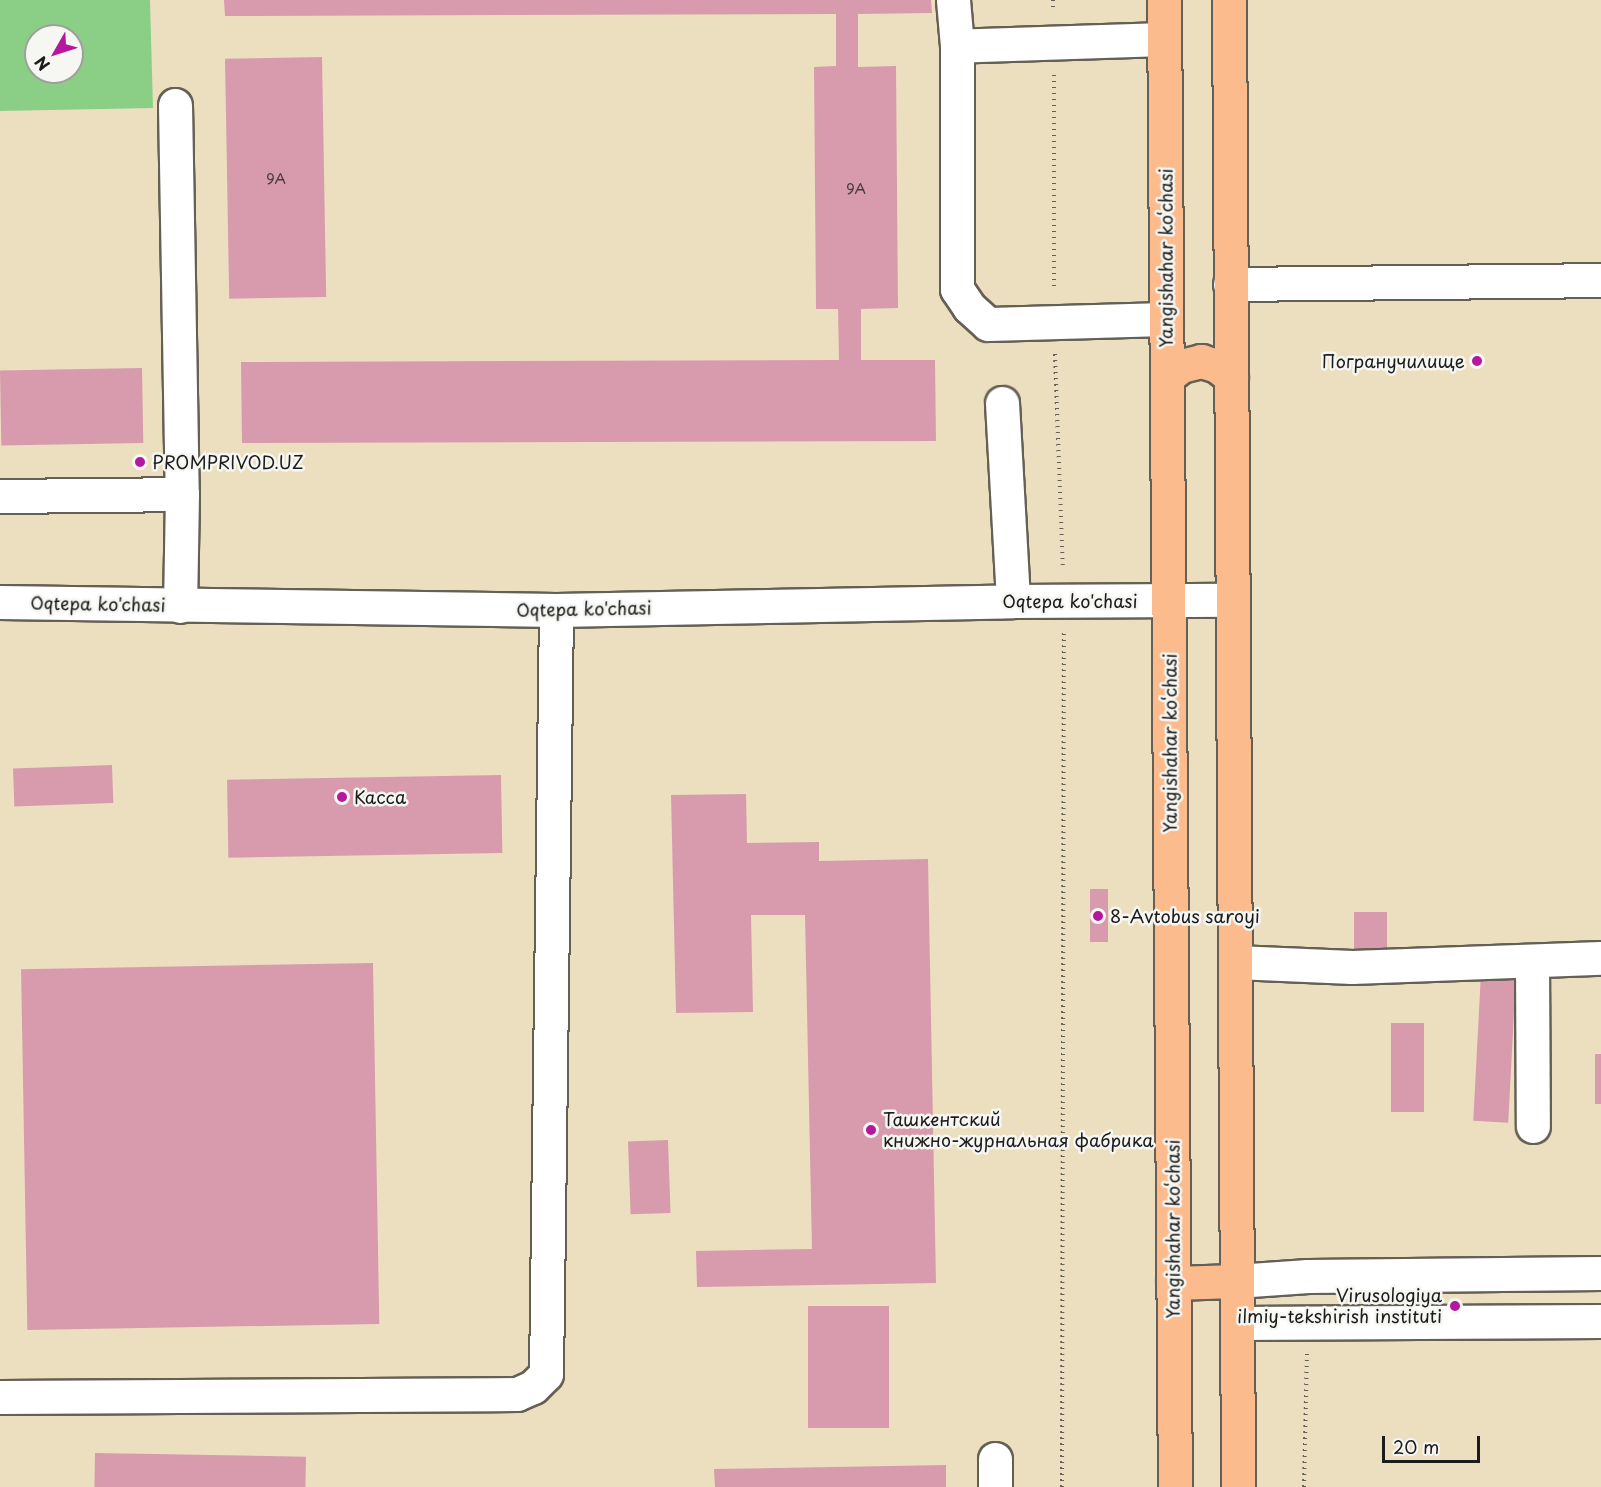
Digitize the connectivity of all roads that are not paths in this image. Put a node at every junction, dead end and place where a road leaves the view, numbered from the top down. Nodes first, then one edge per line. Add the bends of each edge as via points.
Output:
1 (953, 0) edge
2 (1164, 0) edge
3 (1228, 0) edge
4 (1164, 39) junction
5 (957, 46) junction
6 (176, 105) dead end
7 (1601, 280) edge
8 (1230, 284) junction
9 (1166, 319) junction
10 (1231, 376) junction
11 (1167, 377) junction
12 (1002, 403) dead end
13 (182, 494) junction
14 (0, 496) edge
15 (1169, 600) junction
16 (1232, 600) junction
17 (1013, 601) junction
18 (0, 602) edge
19 (180, 606) junction
20 (556, 610) junction
21 (1601, 958) edge
22 (1532, 961) junction
23 (1235, 962) junction
24 (1533, 1126) dead end
25 (1601, 1273) edge
26 (1236, 1281) junction
27 (1173, 1282) junction
28 (1601, 1321) edge
29 (1237, 1323) junction
30 (0, 1397) edge
31 (1175, 1487) edge
32 (1238, 1487) edge

1 - 5 street
2 - 4 main road, Yangishahar ko‘chasi
3 - 8 main road
4 - 5 street
4 - 9 main road, Yangishahar ko‘chasi
5 - 9 street via 957,289 969,307 988,324
6 - 13 street
7 - 8 street
8 - 10 main road
9 - 11 main road, Yangishahar ko‘chasi
10 - 11 main road via 1201,361 1181,366
10 - 16 main road
11 - 15 main road, Yangishahar ko‘chasi
12 - 17 street
13 - 14 street
13 - 19 street
15 - 16 street, Oqtepa ko'chasi
15 - 17 street, Oqtepa ko'chasi
15 - 27 main road, Yangishahar ko‘chasi
16 - 23 main road
17 - 20 street, Oqtepa ko'chasi
18 - 19 street, Oqtepa ko'chasi
19 - 20 street, Oqtepa ko'chasi
20 - 30 street via 546,1374 517,1395
21 - 22 street
22 - 23 street via 1352,967
22 - 24 street
23 - 26 main road
25 - 26 street via 1308,1276
26 - 27 main road
26 - 29 main road
27 - 31 main road, Yangishahar ko‘chasi
28 - 29 street
29 - 32 main road

